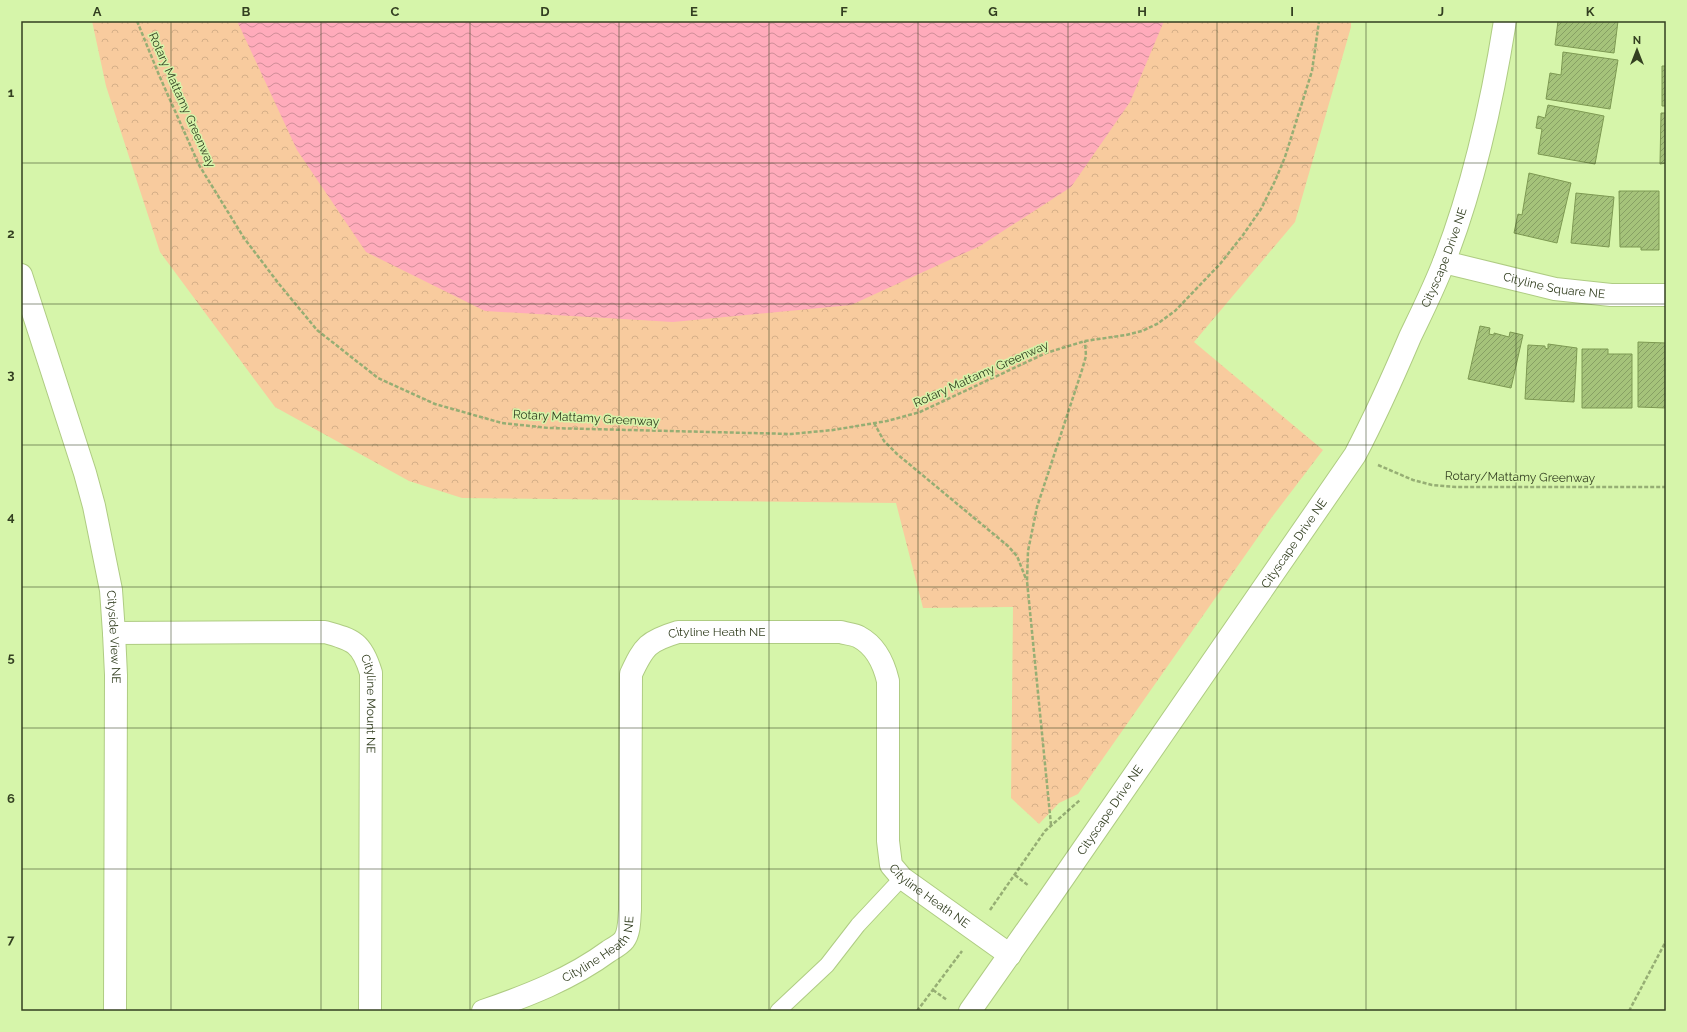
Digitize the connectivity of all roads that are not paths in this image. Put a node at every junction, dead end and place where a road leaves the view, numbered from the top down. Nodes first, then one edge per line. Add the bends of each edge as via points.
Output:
1 (1505, 21) edge
2 (1444, 262) junction
3 (21, 275) edge
4 (1666, 295) edge
5 (114, 633) junction
6 (902, 878) junction
7 (1010, 955) junction
8 (961, 1007) edge
9 (115, 1011) edge
10 (370, 1011) edge
11 (483, 1011) edge
12 (778, 1011) edge

1 - 2 street, Cityscape Drive NE via 1495,84 1478,153
2 - 4 street, Cityline Square NE via 1555,289 1611,295
2 - 7 street, Cityscape Drive NE via 1355,455
3 - 5 street, Cityside View NE via 92,499 111,590
5 - 9 street, Cityside View NE
5 - 10 street, Cityline Mount NE via 325,632 343,637 357,645 366,656 371,673
6 - 7 street, Cityline Heath NE
6 - 11 street, Cityline Heath NE via 891,865 889,855 888,681 886,669 877,652 859,637 841,632 678,632 659,638 648,645 640,655 631,674 630,910 629,926 624,940 576,972 528,995
6 - 12 lane via 858,925 827,964
7 - 8 street, Cityscape Drive NE

